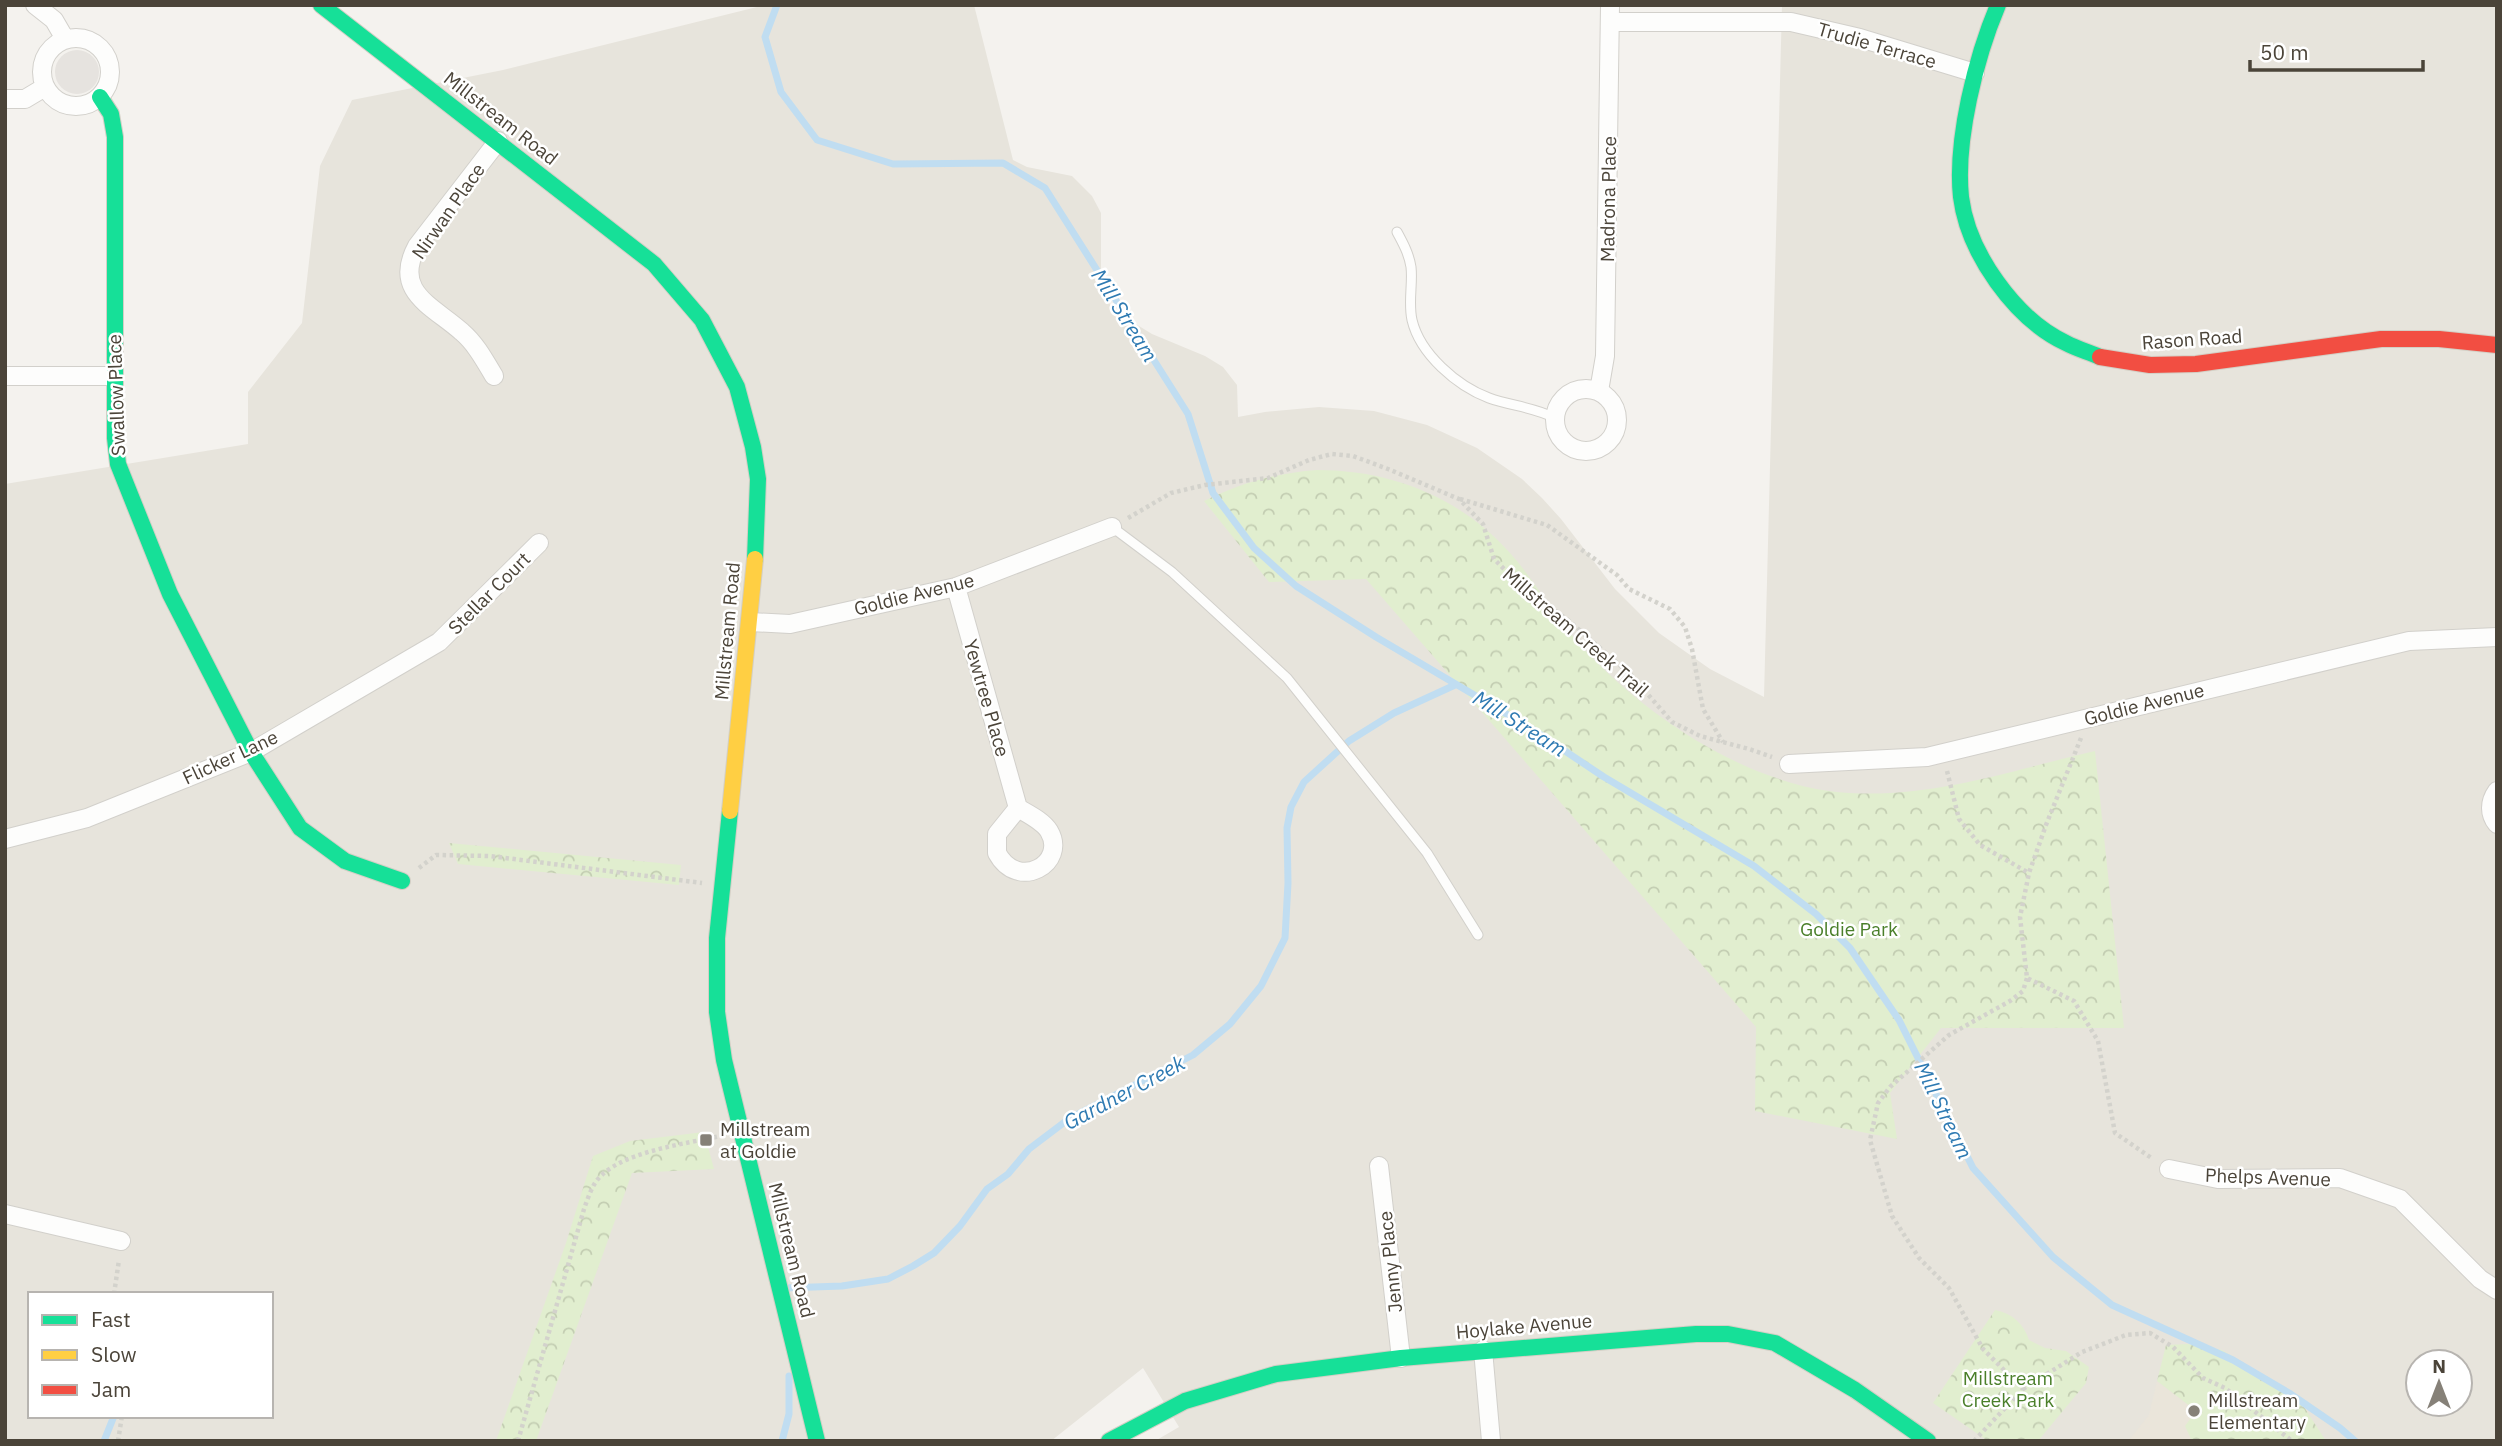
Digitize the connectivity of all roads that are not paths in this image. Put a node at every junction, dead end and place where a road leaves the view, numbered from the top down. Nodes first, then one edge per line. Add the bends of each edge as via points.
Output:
1 (35, 5) edge
2 (321, 5) edge
3 (1998, 5) edge
4 (1610, 14) edge
5 (65, 39) junction
6 (1975, 73) junction
7 (45, 87) junction
8 (100, 97) junction
9 (5, 99) edge
10 (498, 141) junction
11 (1397, 232) dead end
12 (2497, 345) edge
13 (5, 376) edge
14 (114, 376) junction
15 (494, 376) dead end
16 (1599, 391) junction
17 (1555, 418) junction
18 (1112, 527) joint
19 (539, 544) dead end
20 (956, 587) junction
21 (750, 622) junction
22 (2497, 637) edge
23 (439, 642) joint
24 (251, 752) junction
25 (1789, 764) road end
26 (2497, 791) edge
27 (1018, 808) dead end
28 (2497, 824) edge
29 (5, 839) edge
30 (402, 881) road end
31 (1478, 935) dead end
32 (1379, 1166) dead end
33 (2169, 1169) road end
34 (5, 1214) edge
35 (121, 1241) road end
36 (2497, 1290) edge
37 (1483, 1350) junction
38 (1401, 1358) junction
39 (817, 1441) edge
40 (1110, 1441) edge
41 (1491, 1441) edge
42 (1928, 1441) edge

1 - 5 street via 54,20
2 - 10 street, Millstream Road
3 - 6 street, Rason Road
4 - 6 street, Trudie Terrace via 1791,22
4 - 16 street, Madrona Place via 1605,356
5 - 7 street via 47,53 42,76
5 - 8 street via 91,40 102,48 111,73
6 - 12 street, Rason Road via 1961,195 1975,243 2008,299 2050,336 2073,349 2127,364 2162,366 2379,339
7 - 8 street via 64,104 89,104
7 - 9 street via 25,99
8 - 14 street, Swallow Place via 111,114 115,137
10 - 15 street, Nirwan Place via 417,246 409,272 420,300 463,332
10 - 21 street, Millstream Road via 654,264 702,320 721,352 747,417 758,479
11 - 17 lane via 1410,265 1412,320 1428,352 1476,392
13 - 14 street
14 - 24 street, Swallow Place via 118,464 170,594
16 - 17 street via 1584,388 1570,393 1559,404
16 - 17 street via 1611,400 1617,414 1616,429 1596,450 1567,444 1558,433
18 - 20 street, Goldie Avenue
18 - 31 lane via 1172,572 1287,678 1427,853
19 - 23 street, Stellar Court
20 - 21 street, Goldie Avenue via 790,624
20 - 27 street, Yewtree Place
21 - 39 street, Millstream Road via 717,938 717,1012 724,1060
22 - 25 street, Goldie Avenue via 2409,640 1927,757
23 - 24 street, Flicker Lane
24 - 29 street, Flicker Lane via 87,818
24 - 30 street, Swallow Place via 300,828 345,861
26 - 28 street via 2490,810
32 - 38 street, Jenny Place
33 - 36 street, Phelps Avenue via 2217,1179 2340,1178 2400,1199 2480,1279
34 - 35 street
37 - 38 street, Hoylake Avenue
37 - 41 street
37 - 42 street, Hoylake Avenue via 1696,1334 1728,1334 1775,1343 1855,1390
38 - 40 street, Hoylake Avenue via 1276,1374 1185,1401

